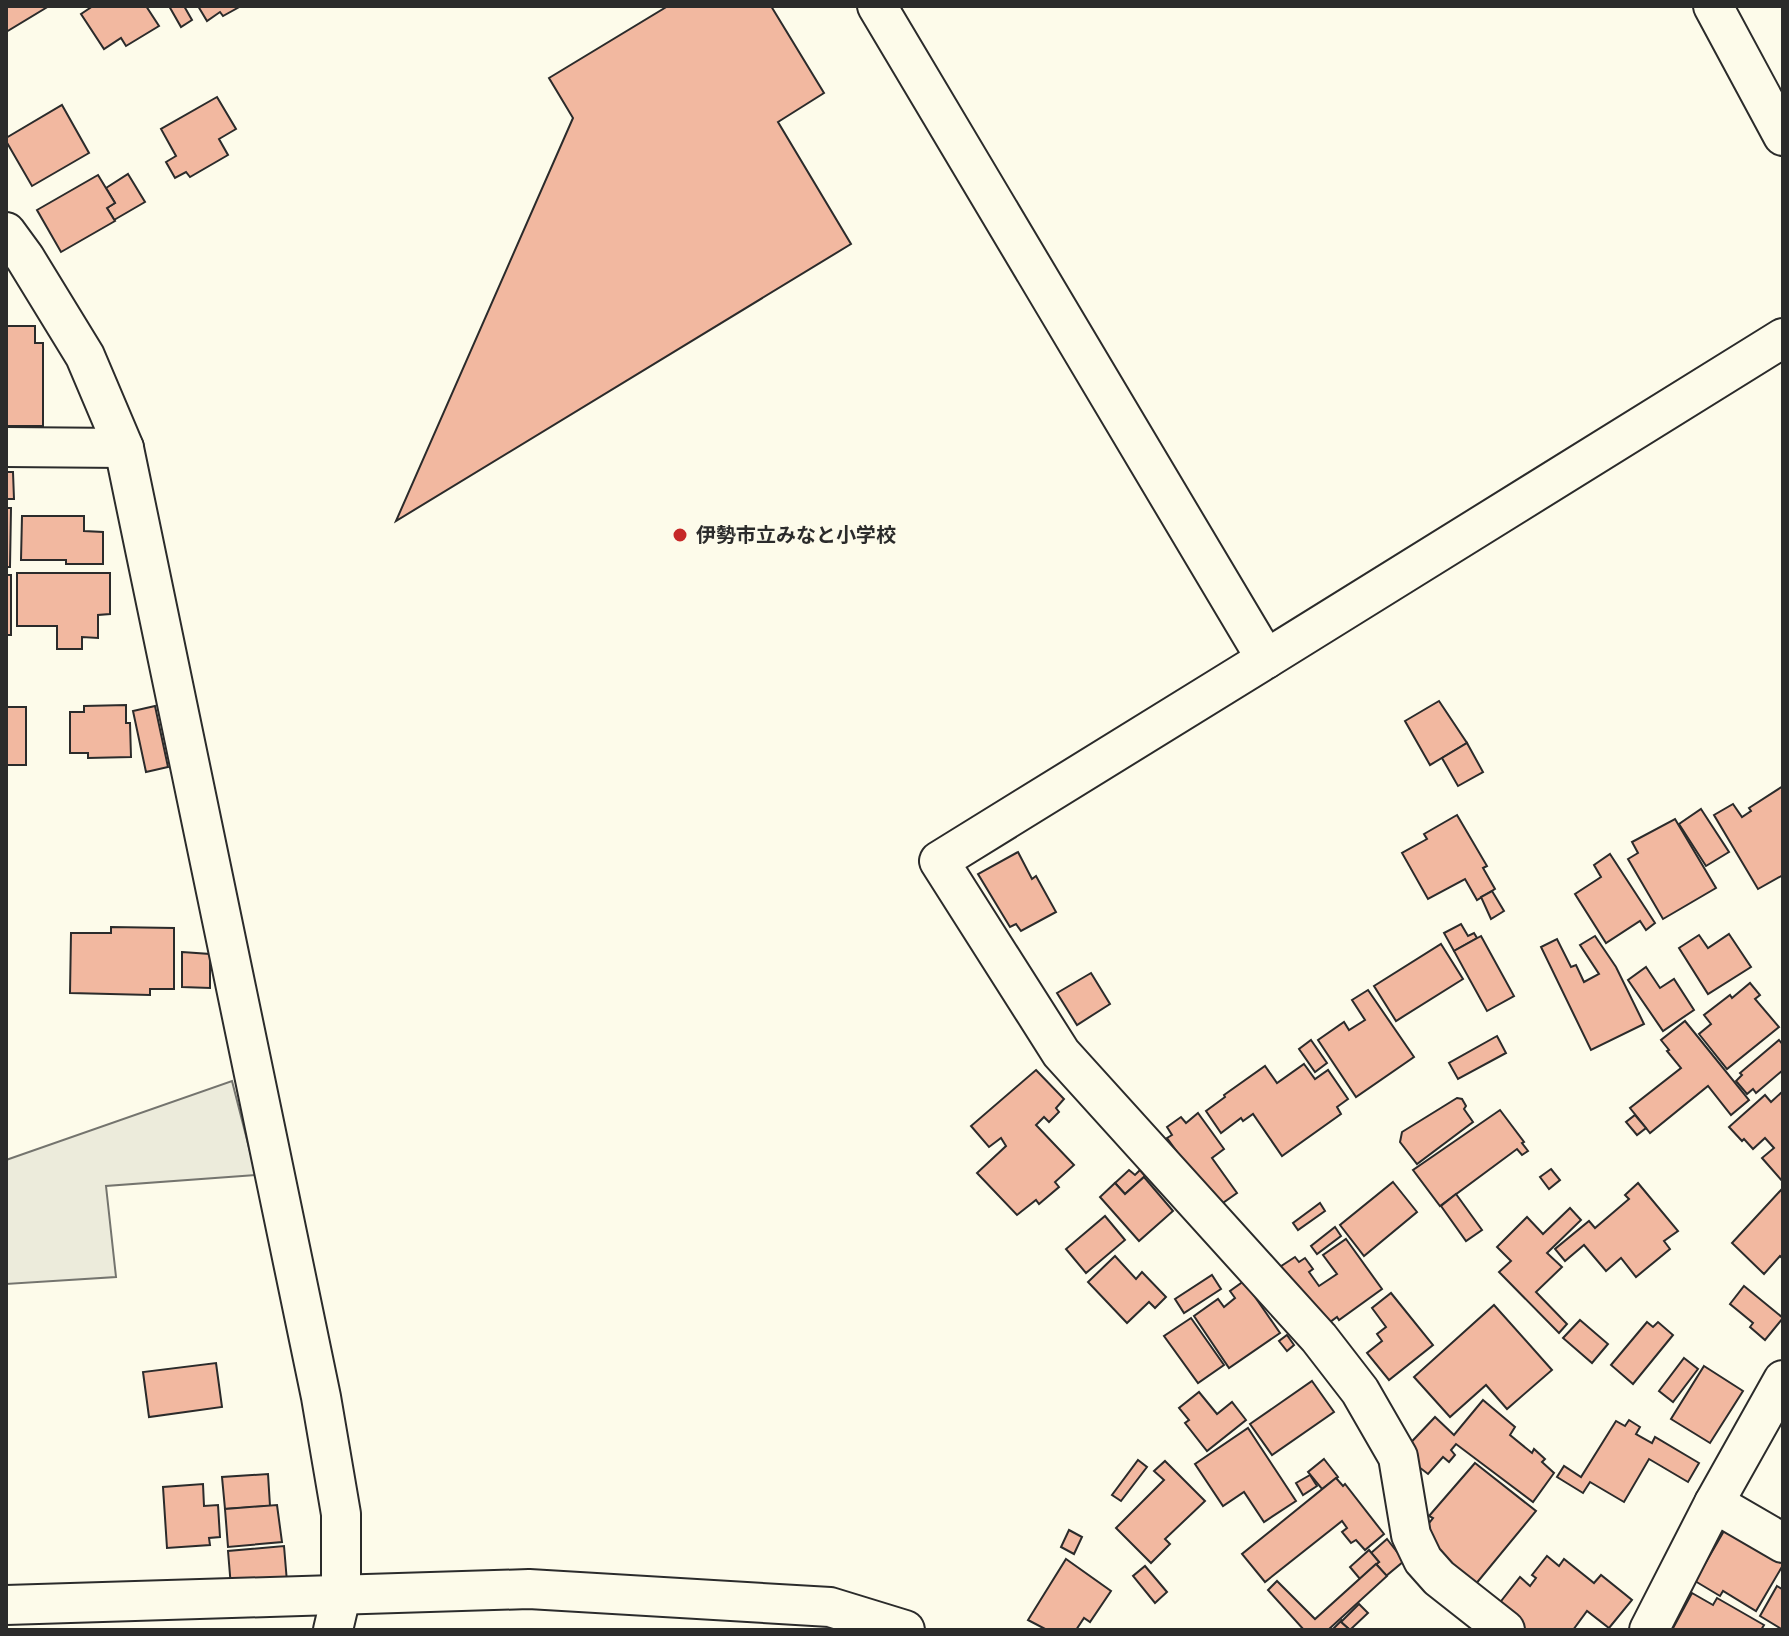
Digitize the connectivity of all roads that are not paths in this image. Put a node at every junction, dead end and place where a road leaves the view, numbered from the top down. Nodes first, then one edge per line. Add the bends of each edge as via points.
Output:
1 (877, 6) edge
2 (1713, 6) edge
3 (1783, 136) edge
4 (6, 232) edge
5 (1783, 338) edge
6 (6, 447) edge
7 (124, 448) junction
8 (1266, 659) junction
9 (1783, 1380) edge
10 (1714, 1503) junction
11 (1783, 1543) edge
12 (6, 1605) edge
13 (337, 1613) edge
14 (905, 1630) edge
15 (1505, 1630) edge
16 (1649, 1630) edge

1 - 8 street
2 - 3 street
4 - 7 street via 85,356
5 - 8 street
6 - 7 street
7 - 13 street via 321,1397 341,1514
8 - 15 street via 939,861 1061,1053 1319,1338 1360,1391 1398,1457 1411,1535 1423,1560
9 - 10 street
10 - 11 street
10 - 16 street
12 - 13 street
13 - 14 street via 529,1589 830,1607

